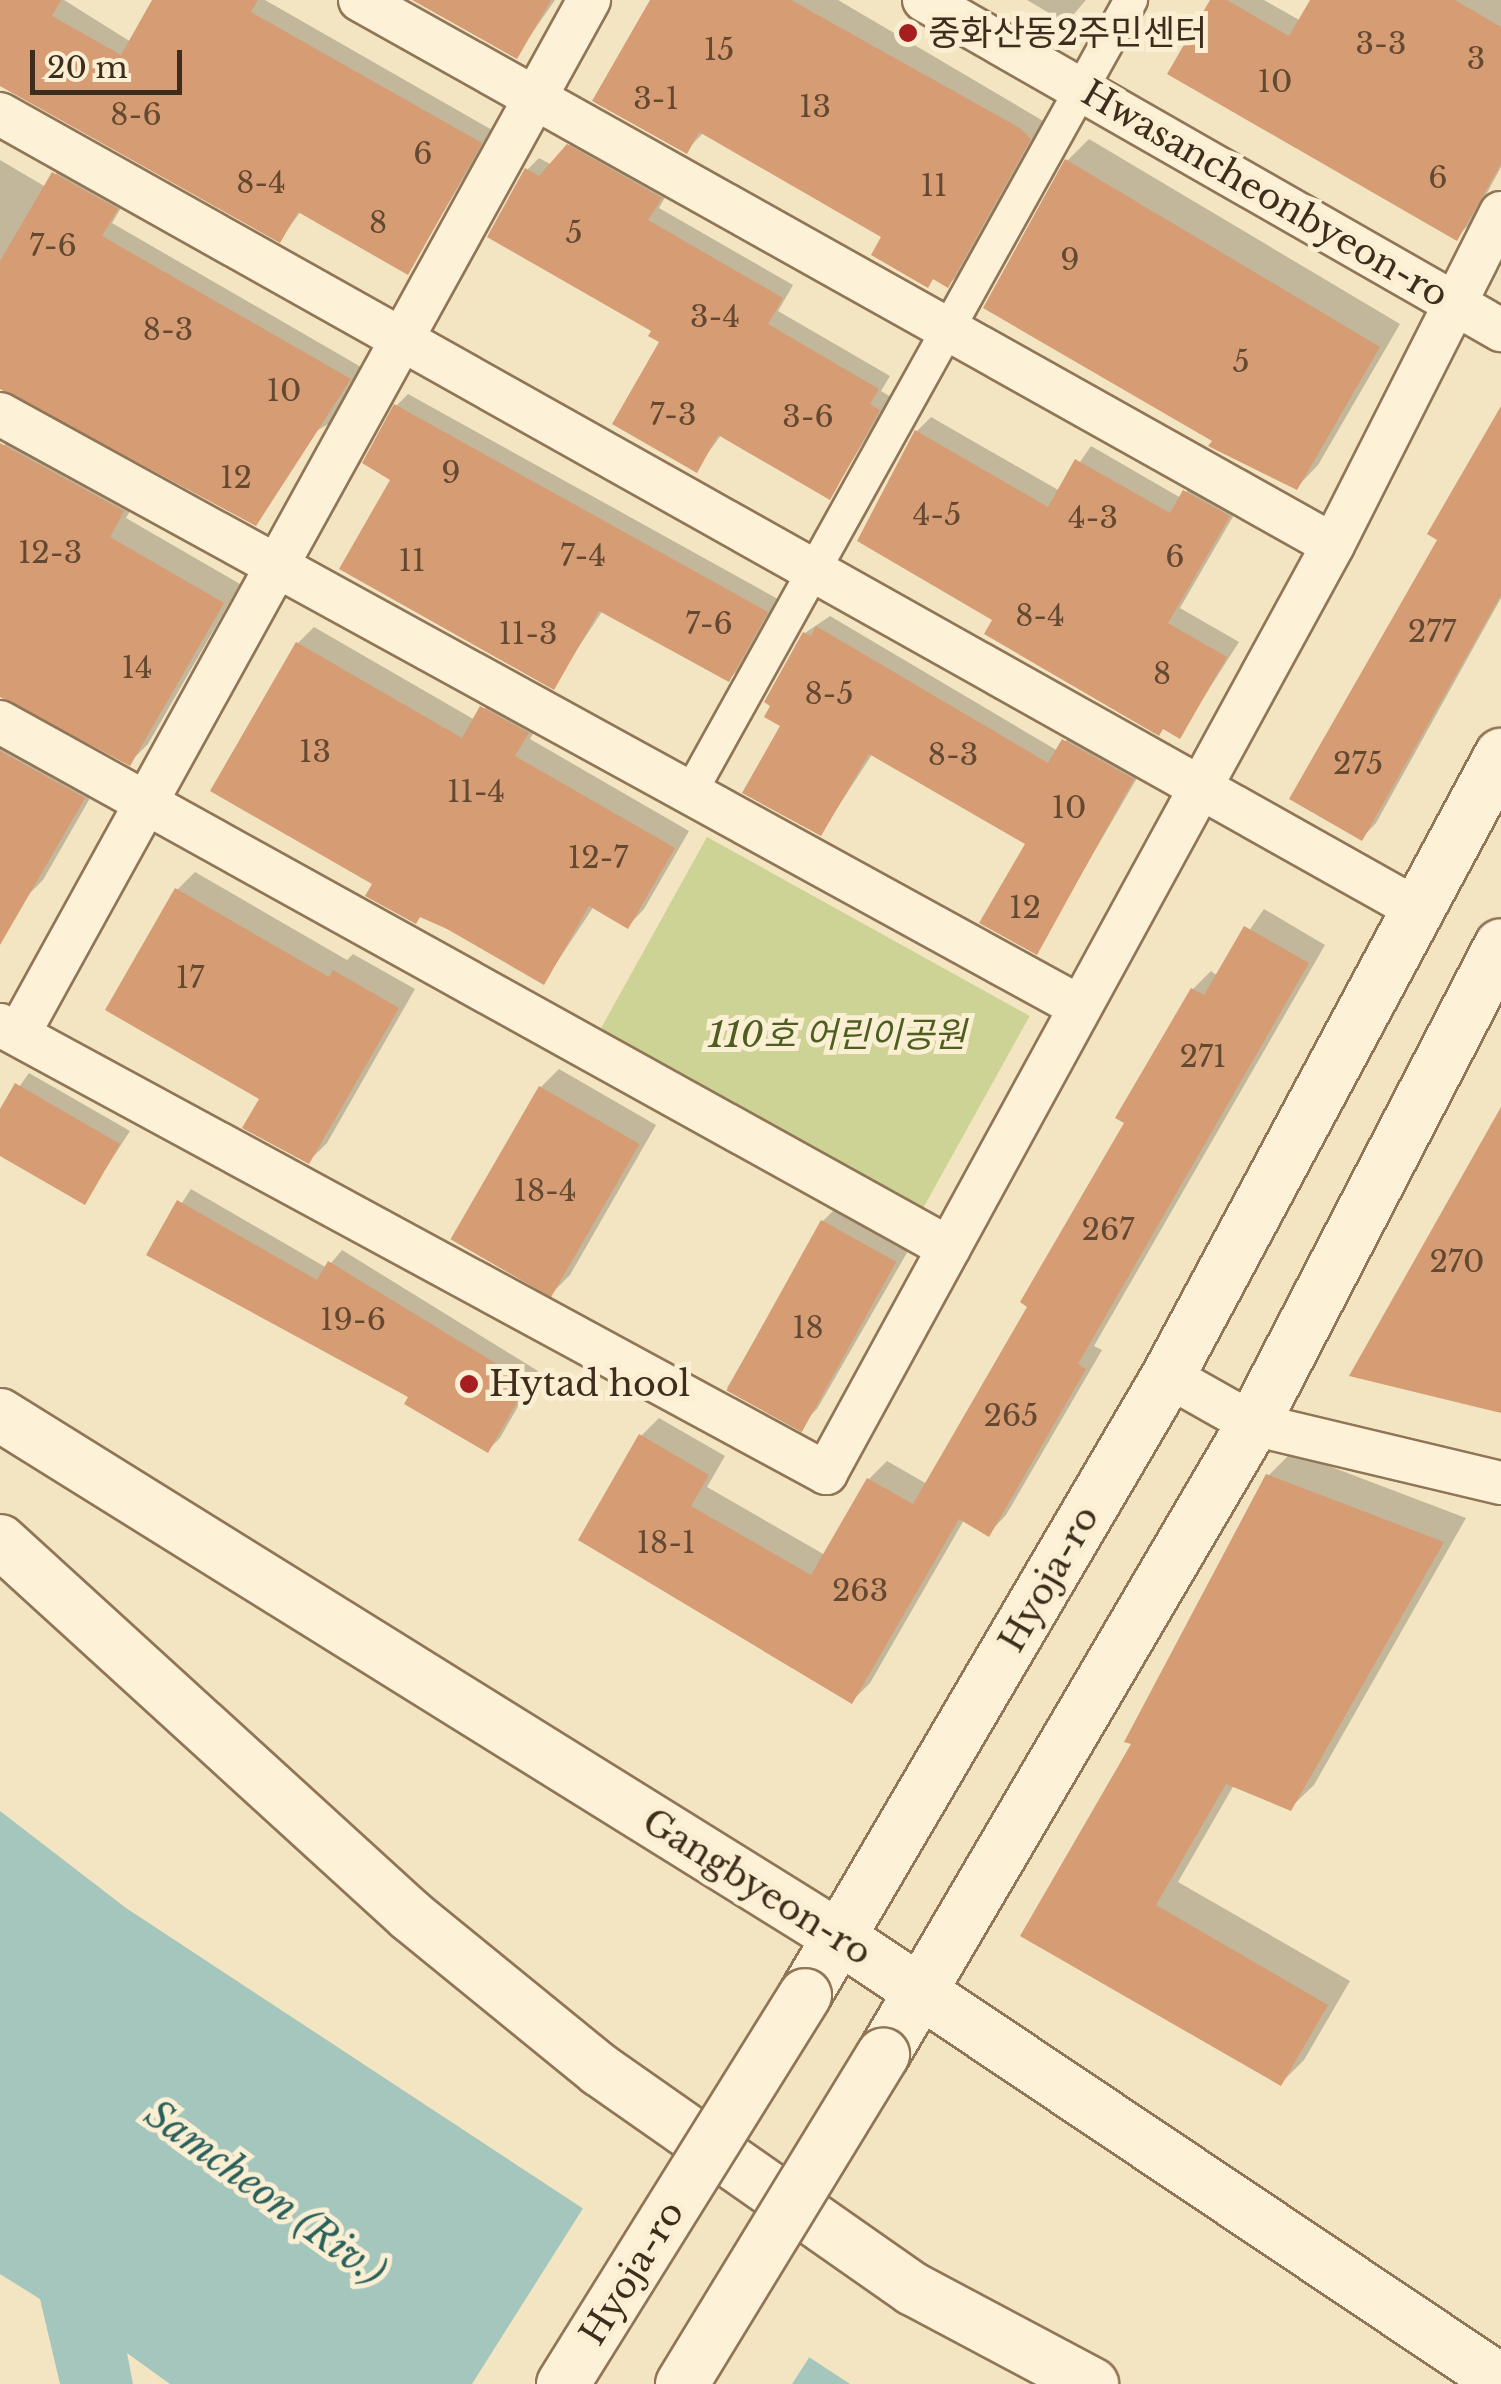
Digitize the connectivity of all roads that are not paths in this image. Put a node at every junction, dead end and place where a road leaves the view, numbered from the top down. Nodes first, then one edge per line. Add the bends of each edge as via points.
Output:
1 (360, 0) edge
2 (589, 0) edge
3 (924, 0) edge
4 (1131, 0) edge
5 (1082, 89) junction
6 (535, 98) junction
7 (0, 114) edge
8 (1501, 213) edge
9 (1454, 302) junction
10 (948, 328) junction
11 (1501, 330) edge
12 (402, 340) junction
13 (0, 414) edge
14 (1333, 545) junction
15 (276, 568) junction
16 (816, 568) junction
17 (0, 722) edge
18 (1501, 755) edge
19 (1200, 788) junction
20 (690, 795) junction
21 (147, 802) junction
22 (1420, 911) junction
23 (1501, 945) edge
24 (1080, 1007) junction
25 (10, 1029) edge
26 (949, 1248) junction
27 (1168, 1376) junction
28 (0, 1414) edge
29 (1254, 1424) junction
30 (1501, 1484) edge
31 (0, 1541) edge
32 (838, 1937) junction
33 (918, 1990) junction
34 (1501, 2382) edge
35 (563, 2384) edge
36 (682, 2384) edge
37 (1092, 2384) edge

1 - 6 street
2 - 6 street
3 - 5 street, Hwasancheonbyeon-ro
4 - 5 street
5 - 9 street, Hwasancheonbyeon-ro
5 - 10 street
6 - 10 street
6 - 12 street
7 - 12 street
8 - 9 street
9 - 11 street, Hwasancheonbyeon-ro
9 - 14 street
10 - 14 street
10 - 16 street
12 - 15 street
12 - 16 street
13 - 15 street
14 - 19 street
15 - 20 street
15 - 21 street
16 - 19 street
16 - 20 street
17 - 21 street
18 - 22 street, Hyoja-ro
19 - 22 street
19 - 24 street
20 - 24 street
21 - 25 street
21 - 26 street
22 - 27 street, Hyoja-ro
23 - 29 street
24 - 26 street
25 - 26 street via 826,1474
27 - 29 street
27 - 32 street, Hyoja-ro
28 - 32 street, Gangbyeon-ro
29 - 30 street
29 - 33 street
31 - 37 street via 411,1916 600,2070 914,2289
32 - 33 street, Gangbyeon-ro
32 - 35 street, Hyoja-ro, bridge
33 - 34 street, Gangbyeon-ro
33 - 36 street, bridge

